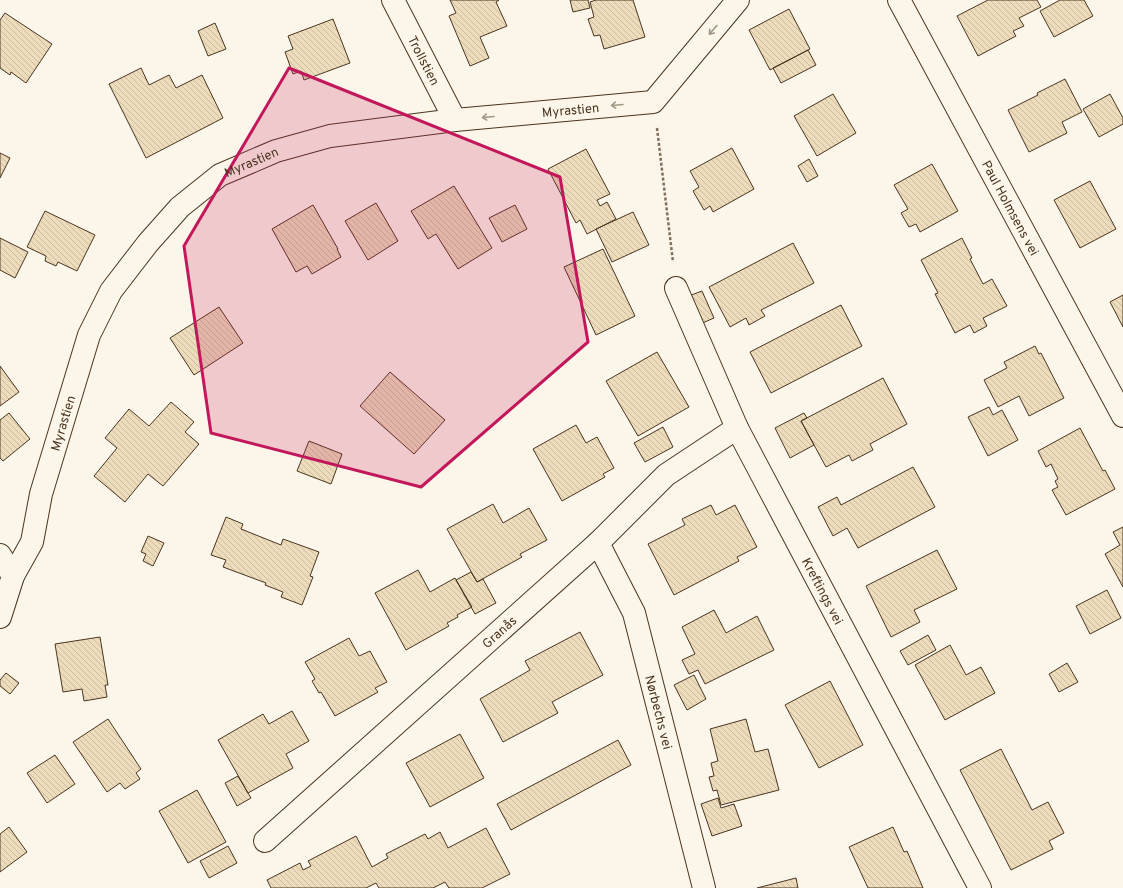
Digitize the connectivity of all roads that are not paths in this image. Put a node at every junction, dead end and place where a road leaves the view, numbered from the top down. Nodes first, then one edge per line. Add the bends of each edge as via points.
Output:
1 (393, 0) edge
2 (738, 0) edge
3 (899, 0) edge
4 (455, 120) junction
5 (676, 288) road end
6 (1123, 416) edge
7 (737, 428) junction
8 (598, 544) junction
9 (0, 555) edge
10 (13, 576) junction
11 (0, 617) edge
12 (265, 841) dead end
13 (704, 888) edge
14 (980, 888) edge

1 - 4 street, Trollstien
2 -> 4 street, Myrastien via 653,102
3 - 6 street, Paul Holmsens vei
4 - 10 street, Myrastien via 330,136 276,152 220,175 180,207 111,291 89,335 41,494 32,542
5 - 7 street, Kreftings vei
7 - 8 street, Granås via 666,475
7 - 14 street, Kreftings vei
8 - 12 street, Granås
8 - 13 street, Nørbechs vei via 634,613
9 - 10 street
10 - 11 street, Myrastien

